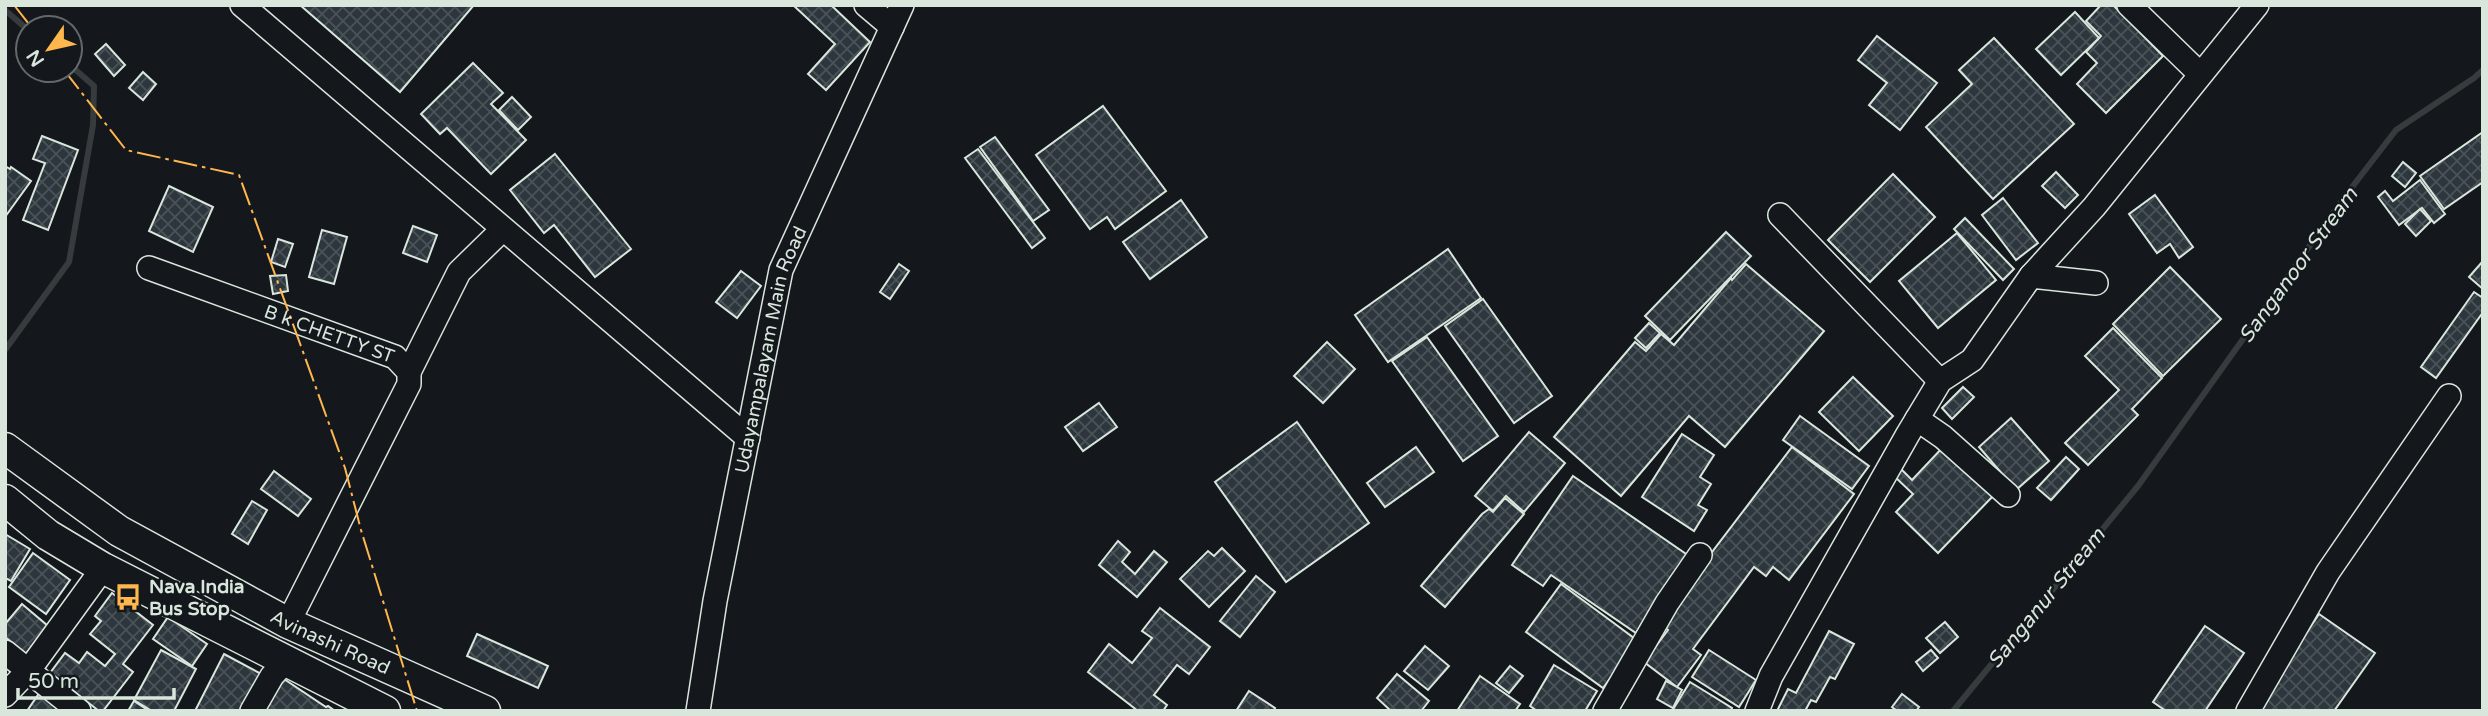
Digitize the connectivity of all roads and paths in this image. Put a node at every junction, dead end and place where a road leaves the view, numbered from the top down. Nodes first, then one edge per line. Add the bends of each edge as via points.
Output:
1 (242, 5) edge
2 (866, 5) edge
3 (902, 5) edge
4 (2129, 5) edge
5 (2257, 5) edge
6 (892, 26) junction
7 (2200, 74) junction
8 (1780, 215) dead end
9 (503, 229) junction
10 (149, 268) dead end
11 (2031, 276) junction
12 (2096, 283) dead end
13 (409, 372) junction
14 (1940, 382) junction
15 (2449, 396) dead end
16 (1917, 419) junction
17 (748, 438) junction
18 (7, 449) edge
19 (2008, 495) dead end
20 (5, 500) edge
21 (1700, 555) dead end
22 (103, 568) junction
23 (288, 623) junction
24 (5, 652) edge
25 (285, 662) junction
26 (29, 670) junction
27 (5, 695) edge
28 (79, 711) edge
29 (252, 711) edge
30 (385, 711) edge
31 (485, 711) edge
32 (698, 711) edge
33 (1605, 711) edge
34 (1756, 711) edge
35 (2248, 711) edge

1 - 9 street
2 - 6 street
3 - 6 street, Udayampalayam Main Road
4 - 7 street
5 - 7 street
6 - 17 street, Udayampalayam Main Road via 781,270
7 - 11 street via 2094,207
8 - 14 street
9 - 13 street via 459,272
9 - 17 street
10 - 13 street, B k CHETTY ST via 395,357
11 - 12 street
11 - 14 street via 1972,360
13 - 23 street, B k CHETTY ST via 409,384
14 - 16 street
15 - 35 street via 2328,572
16 - 19 street
16 - 34 street via 1771,676
17 - 32 street, Udayampalayam Main Road
18 - 23 main road, Avinashi Road via 119,531
20 - 22 main road, Avinashi Road via 48,535
21 - 33 street
22 - 25 main road, Avinashi Road
22 - 26 street
23 - 31 main road, Avinashi Road
24 - 26 street
25 - 29 street
25 - 30 main road, Avinashi Road
26 - 27 street
26 - 28 street

